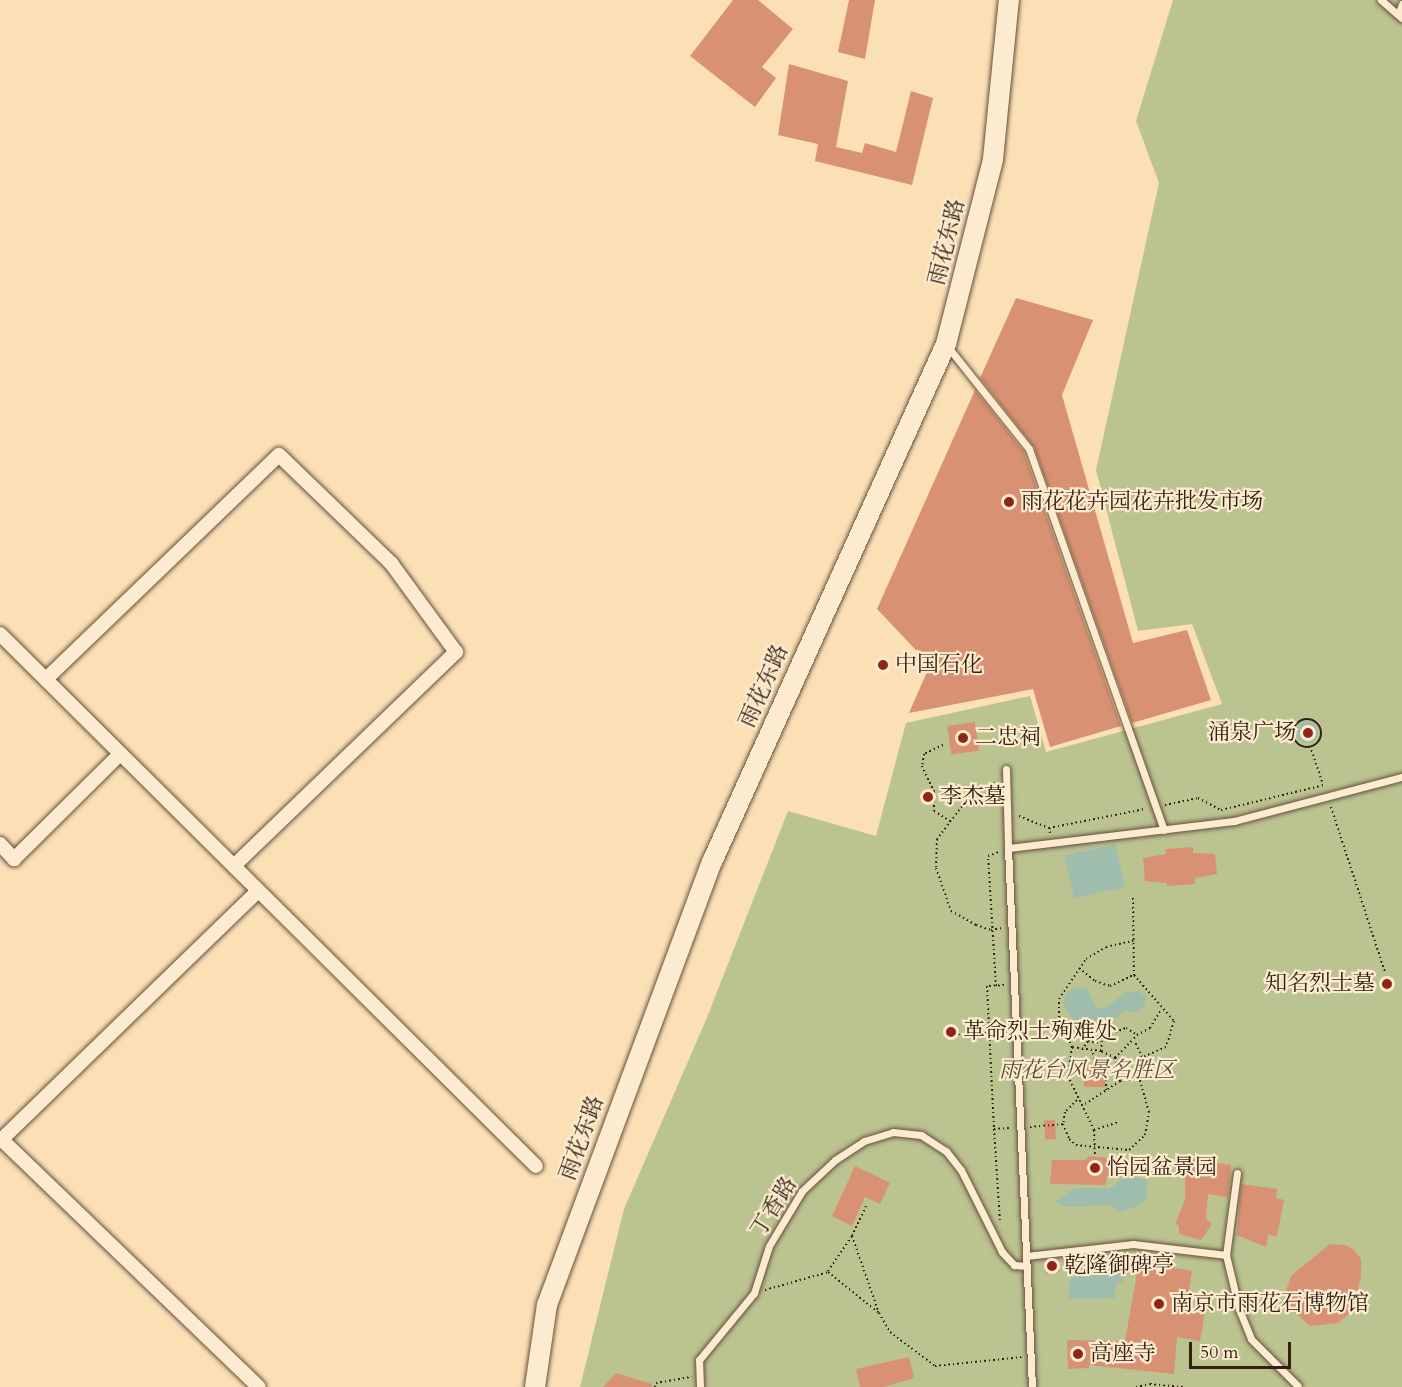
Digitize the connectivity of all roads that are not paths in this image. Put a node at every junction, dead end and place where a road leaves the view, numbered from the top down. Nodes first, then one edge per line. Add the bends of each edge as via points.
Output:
1 (1009, 0) edge
2 (1381, 0) edge
3 (1402, 4) edge
4 (1400, 16) edge
5 (946, 344) junction
6 (0, 634) edge
7 (46, 679) junction
8 (119, 755) junction
9 (1006, 769) dead end
10 (1401, 778) edge
11 (1164, 830) junction
12 (0, 844) edge
13 (1008, 848) junction
14 (234, 866) junction
15 (257, 892) junction
16 (0, 1140) edge
17 (536, 1166) dead end
18 (1237, 1173) dead end
19 (1226, 1255) junction
20 (1026, 1256) junction
21 (1027, 1266) junction
22 (259, 1387) edge
23 (535, 1387) edge
24 (700, 1387) edge
25 (1032, 1387) edge
26 (1299, 1387) edge

1 - 5 main road, 雨花东路 via 993,159
2 - 4 lane
3 - 4 lane
5 - 11 lane via 1029,449
5 - 23 main road, 雨花东路 via 712,862 548,1305
6 - 7 street
7 - 8 street
7 - 14 street via 279,455 391,563 456,652
8 - 12 street via 14,859
8 - 14 street
9 - 13 lane
10 - 11 lane via 1234,821
11 - 13 lane
13 - 20 lane
14 - 15 street
15 - 16 street
15 - 17 street
16 - 22 street
18 - 19 lane
19 - 20 lane via 1133,1244
19 - 26 lane via 1251,1339
20 - 21 lane
21 - 24 lane, 丁香路 via 1014,1265 1002,1252 962,1170 946,1151 921,1135 893,1132 864,1141 844,1153 802,1191 769,1246 754,1293 699,1360
21 - 25 lane

